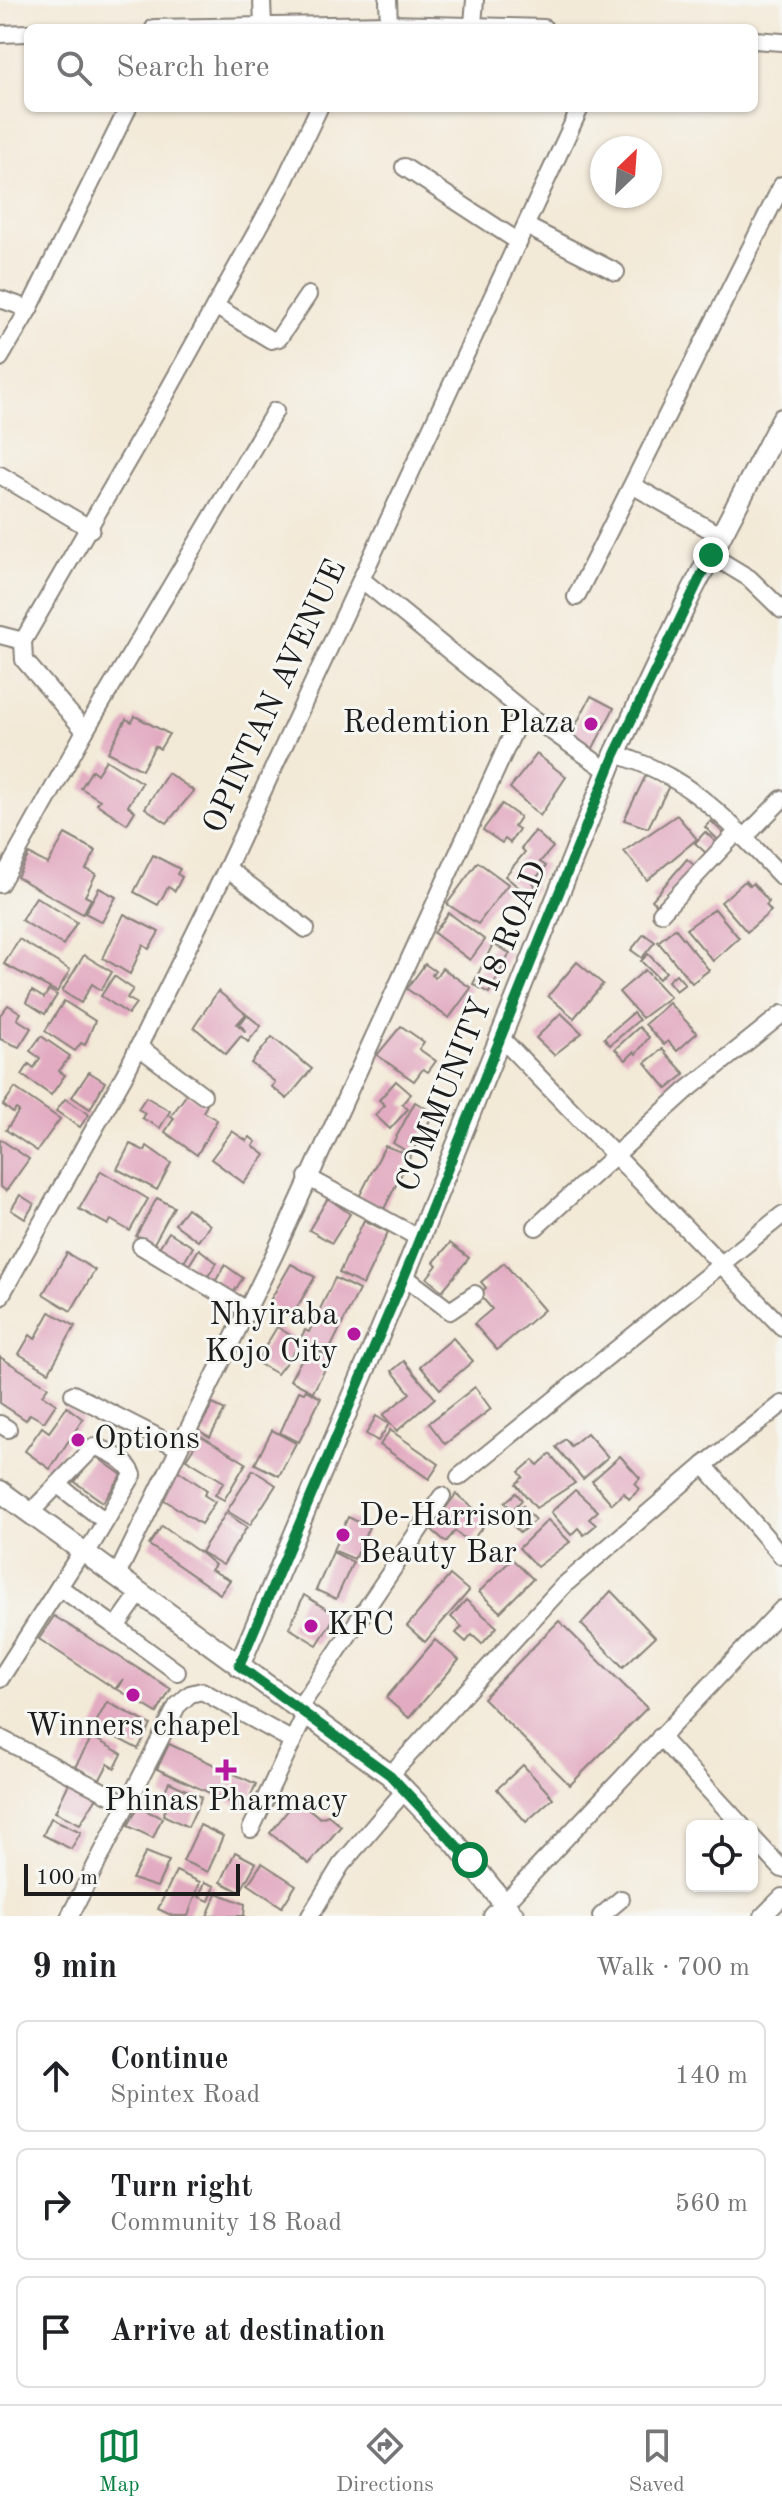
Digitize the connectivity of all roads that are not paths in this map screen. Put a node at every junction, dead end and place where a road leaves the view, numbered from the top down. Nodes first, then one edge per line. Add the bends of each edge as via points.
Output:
1 (262, 0) edge
2 (388, 0) edge
3 (475, 0) edge
4 (263, 24) edge
5 (389, 24) joint
6 (473, 24) joint
7 (24, 33) edge
8 (0, 34) edge
9 (758, 40) edge
10 (782, 42) edge
11 (126, 112) edge
12 (317, 112) edge
13 (578, 112) edge
14 (404, 167) dead end
15 (782, 185) edge
16 (523, 234) junction
17 (616, 272) dead end
18 (308, 295) dead end
19 (0, 299) edge
20 (215, 306) junction
21 (29, 309) junction
22 (0, 358) edge
23 (275, 411) dead end
24 (782, 419) edge
25 (0, 475) edge
26 (634, 486) junction
27 (91, 529) junction
28 (721, 536) junction
29 (711, 555) junction
30 (361, 579) junction
31 (576, 597) dead end
32 (782, 610) edge
33 (0, 637) edge
34 (23, 641) junction
35 (523, 711) junction
36 (85, 731) junction
37 (611, 763) junction
38 (782, 799) edge
39 (741, 835) junction
40 (227, 868) junction
41 (782, 877) edge
42 (0, 884) edge
43 (661, 913) dead end
44 (306, 929) dead end
45 (782, 1014) edge
46 (501, 1038) junction
47 (139, 1047) junction
48 (203, 1095) dead end
49 (615, 1153) junction
50 (307, 1177) junction
51 (782, 1215) edge
52 (536, 1227) dead end
53 (419, 1238) junction
54 (141, 1246) dead end
55 (722, 1263) junction
56 (404, 1276) junction
57 (475, 1294) dead end
58 (0, 1297) edge
59 (247, 1310) junction
60 (782, 1327) edge
61 (73, 1394) dead end
62 (782, 1404) edge
63 (177, 1447) junction
64 (704, 1465) junction
65 (459, 1477) dead end
66 (58, 1485) junction
67 (0, 1491) edge
68 (442, 1496) dead end
69 (30, 1513) junction
70 (105, 1521) junction
71 (84, 1552) junction
72 (782, 1556) edge
73 (117, 1575) junction
74 (59, 1587) junction
75 (140, 1593) junction
76 (782, 1609) edge
77 (116, 1627) junction
78 (239, 1666) junction
79 (177, 1672) dead end
80 (0, 1679) edge
81 (302, 1710) junction
82 (660, 1737) junction
83 (0, 1738) edge
84 (293, 1741) junction
85 (390, 1775) junction
86 (406, 1789) junction
87 (127, 1804) junction
88 (736, 1820) edge
89 (251, 1829) dead end
90 (758, 1843) edge
91 (782, 1869) edge
92 (621, 1899) dead end
93 (781, 1901) edge
94 (504, 1911) edge
95 (75, 1915) edge
96 (310, 1916) edge
97 (601, 1916) edge
98 (763, 1916) edge

1 - 4 street
2 - 5 street
3 - 6 street
5 - 6 street
7 - 8 street
9 - 10 street
11 - 21 street
12 - 20 street
13 - 16 street, OPINTAN AVENUE
14 - 16 street
15 - 26 street
16 - 17 street
16 - 30 street, OPINTAN AVENUE
18 - 20 street via 279,338 271,340
19 - 21 street
20 - 27 street
21 - 22 street
23 - 36 street
24 - 28 main road, COMMUNITY 18 ROAD
25 - 27 street
26 - 28 street
26 - 31 street
27 - 34 street
28 - 29 main road, COMMUNITY 18 ROAD
29 - 32 street via 749,578
29 - 37 main road, COMMUNITY 18 ROAD
30 - 35 street
30 - 40 street, OPINTAN AVENUE
33 - 34 street
34 - 36 street via 24,660
35 - 37 street
35 - 50 street
36 - 42 street
37 - 39 street via 652,765 682,782
37 - 46 main road, COMMUNITY 18 ROAD
38 - 39 street
39 - 41 street
39 - 43 street
40 - 44 street
40 - 47 street, OPINTAN AVENUE
45 - 49 street
46 - 49 street
46 - 53 main road, COMMUNITY 18 ROAD
47 - 48 street
47 - 58 street, OPINTAN AVENUE
49 - 52 street
49 - 55 street
50 - 53 street
50 - 59 street
51 - 55 street
53 - 56 main road, COMMUNITY 18 ROAD
54 - 59 street
55 - 60 street
55 - 65 street
56 - 57 street via 450,1311
56 - 78 main road, COMMUNITY 18 ROAD
59 - 63 street
61 - 63 street
62 - 64 street
63 - 73 street
64 - 72 street
64 - 85 street via 563,1586
66 - 69 street
66 - 70 street
66 - 70 street via 94,1447 130,1467 133,1475
67 - 69 main road
68 - 81 street
69 - 71 main road
70 - 71 street
71 - 73 main road
71 - 74 street
73 - 75 main road
74 - 77 street
74 - 80 street
75 - 77 street
75 - 78 main road
76 - 82 street
77 - 79 street
78 - 81 main road
81 - 84 street
81 - 85 main road
82 - 88 street
82 - 94 street
83 - 87 street
84 - 87 street via 202,1691 190,1694 177,1706
84 - 89 street
85 - 86 main road
86 - 94 main road
86 - 96 street via 341,1865
87 - 95 street
90 - 91 street
92 - 97 street
93 - 98 street

